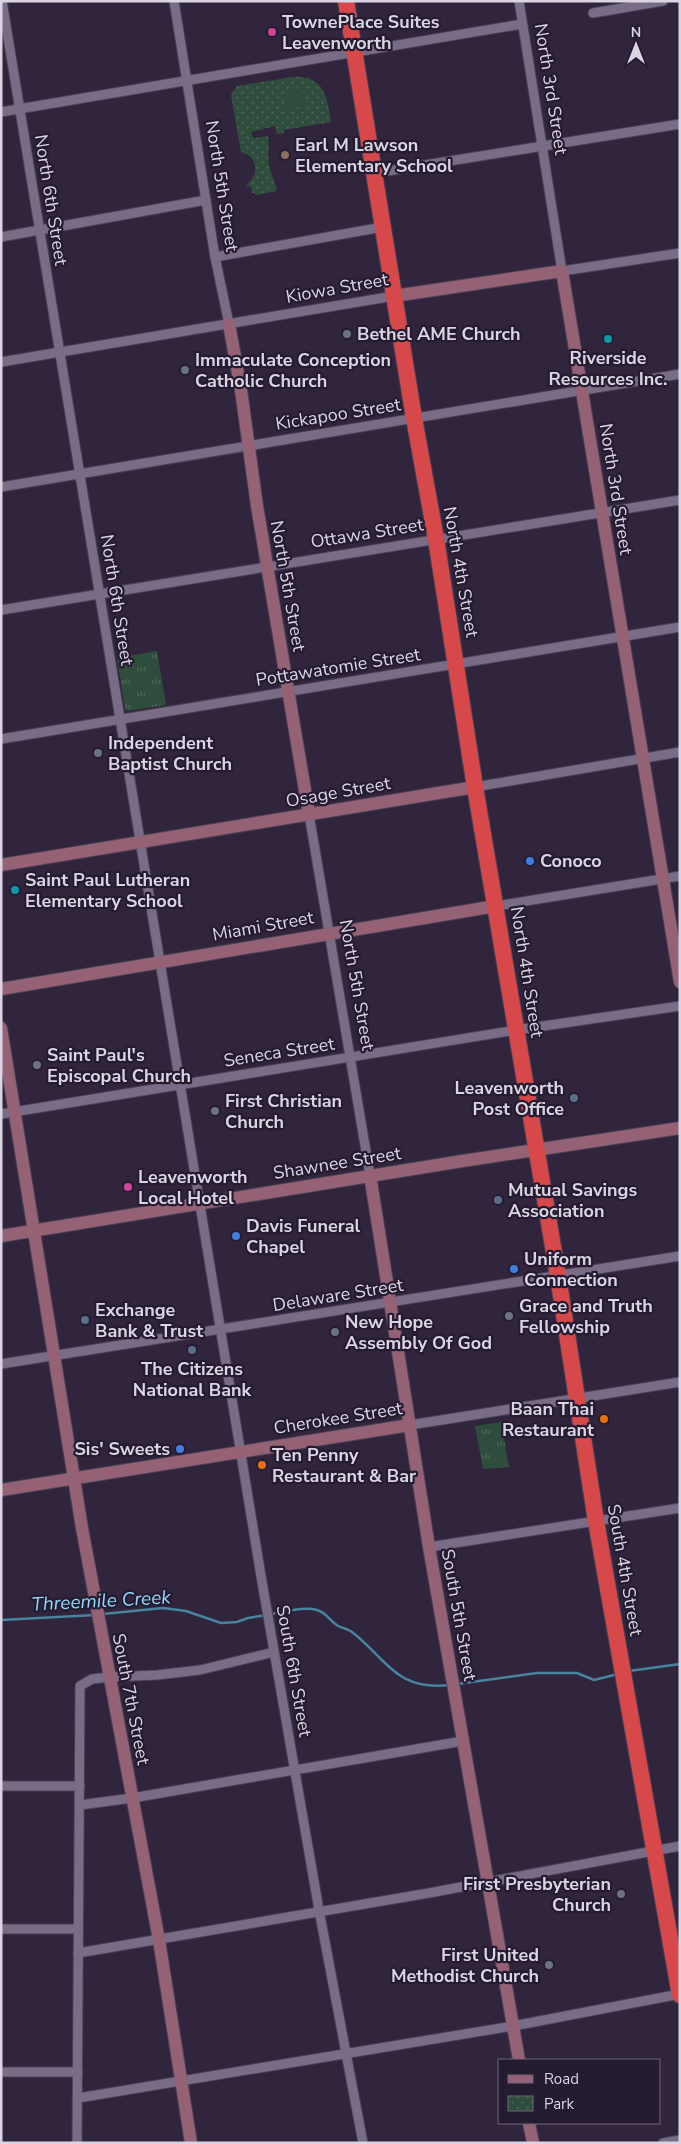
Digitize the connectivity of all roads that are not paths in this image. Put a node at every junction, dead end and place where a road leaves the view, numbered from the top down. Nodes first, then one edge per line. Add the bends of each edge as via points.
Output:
1 (2, 1) edge
2 (174, 1) edge
3 (346, 1) edge
4 (519, 1) edge
5 (663, 1) edge
6 (593, 12) dead end
7 (522, 24) junction
8 (354, 52) junction
9 (187, 80) junction
10 (20, 108) junction
11 (1, 112) edge
12 (680, 124) edge
13 (542, 148) junction
14 (375, 173) junction
15 (206, 200) junction
16 (383, 227) junction
17 (40, 232) junction
18 (1, 238) edge
19 (680, 254) edge
20 (215, 257) junction
21 (562, 271) junction
22 (394, 296) junction
23 (228, 324) junction
24 (59, 352) junction
25 (1, 362) edge
26 (680, 374) edge
27 (582, 390) junction
28 (414, 418) junction
29 (249, 445) junction
30 (80, 474) junction
31 (1, 487) edge
32 (680, 500) edge
33 (602, 512) junction
34 (436, 539) junction
35 (267, 566) junction
36 (101, 594) junction
37 (1, 610) edge
38 (680, 627) edge
39 (622, 637) junction
40 (456, 664) junction
41 (288, 691) junction
42 (120, 719) junction
43 (1, 738) edge
44 (680, 752) edge
45 (643, 758) junction
46 (475, 787) junction
47 (309, 814) junction
48 (140, 844) junction
49 (1, 865) edge
50 (680, 876) edge
51 (663, 878) junction
52 (496, 906) junction
53 (330, 933) junction
54 (161, 962) junction
55 (680, 982) edge
56 (1, 989) edge
57 (680, 1006) edge
58 (1, 1028) edge
59 (516, 1030) junction
60 (351, 1057) junction
61 (180, 1084) junction
62 (15, 1111) junction
63 (1, 1114) edge
64 (680, 1128) edge
65 (536, 1150) junction
66 (370, 1176) junction
67 (201, 1204) junction
68 (35, 1231) junction
69 (1, 1236) edge
70 (680, 1256) edge
71 (558, 1276) junction
72 (391, 1304) junction
73 (222, 1330) junction
74 (55, 1356) junction
75 (1, 1364) edge
76 (680, 1382) edge
77 (576, 1397) junction
78 (410, 1425) junction
79 (241, 1451) junction
80 (74, 1478) junction
81 (1, 1490) edge
82 (680, 1508) edge
83 (596, 1521) junction
84 (429, 1547) junction
85 (274, 1652) junction
86 (109, 1676) junction
87 (463, 1741) junction
88 (294, 1769) junction
89 (1, 1786) edge
90 (80, 1786) junction
91 (132, 1798) junction
92 (80, 1805) junction
93 (680, 1846) edge
94 (655, 1850) junction
95 (486, 1882) junction
96 (319, 1910) junction
97 (673, 1924) edge
98 (1, 1929) edge
99 (78, 1929) junction
100 (158, 1940) junction
101 (78, 1953) junction
102 (680, 1994) edge
103 (513, 2026) junction
104 (346, 2053) junction
105 (519, 2059) edge
106 (1, 2072) edge
107 (78, 2072) junction
108 (181, 2082) junction
109 (78, 2098) junction
110 (529, 2124) edge
111 (680, 2140) edge
112 (78, 2143) edge
113 (191, 2143) edge
114 (363, 2143) edge
115 (533, 2143) edge
116 (663, 2143) edge

1 - 10 street, North 6th Street
2 - 9 street, North 5th Street
3 - 8 highway, North 4th Street
4 - 7 street, North 3rd Street
5 - 6 street
7 - 8 street
7 - 13 street, North 3rd Street
8 - 9 street
8 - 14 highway, North 4th Street
9 - 10 street
9 - 15 street, North 5th Street
10 - 11 street
10 - 17 street, North 6th Street
12 - 13 street
13 - 14 street
13 - 21 street, North 3rd Street
14 - 16 highway, North 4th Street
15 - 17 street
15 - 20 street, North 5th Street
16 - 20 street
16 - 22 highway, North 4th Street
17 - 18 street
17 - 24 street, North 6th Street
19 - 21 street, Kiowa Street
20 - 23 street, North 5th Street
21 - 22 street, Kiowa Street
21 - 27 street, North 3rd Street
22 - 23 street, Kiowa Street
22 - 28 highway, North 4th Street
23 - 24 street, Kiowa Street
23 - 29 street, North 5th Street
24 - 25 street, Kiowa Street
24 - 30 street, North 6th Street
26 - 27 street, Kickapoo Street
27 - 28 street, Kickapoo Street
27 - 33 street, North 3rd Street
28 - 29 street, Kickapoo Street
28 - 34 highway, North 4th Street
29 - 30 street, Kickapoo Street
29 - 35 street, North 5th Street
30 - 31 street, Kickapoo Street
30 - 36 street, North 6th Street
32 - 33 street, Ottawa Street
33 - 34 street, Ottawa Street
33 - 39 street, North 3rd Street
34 - 35 street, Ottawa Street
34 - 40 highway, North 4th Street
35 - 36 street, Ottawa Street
35 - 41 street, North 5th Street
36 - 37 street, Ottawa Street
36 - 42 street, North 6th Street
38 - 39 street, Pottawatomie Street
39 - 40 street, Pottawatomie Street
39 - 45 street, North 3rd Street
40 - 41 street, Pottawatomie Street
40 - 46 highway, North 4th Street
41 - 42 street, Pottawatomie Street
41 - 47 street, North 5th Street
42 - 43 street, Pottawatomie Street
42 - 48 street, North 6th Street
44 - 45 street, Osage Street
45 - 46 street, Osage Street
45 - 51 street, North 3rd Street
46 - 47 street, Osage Street
46 - 52 highway, North 4th Street
47 - 48 street, Osage Street
47 - 53 street, North 5th Street
48 - 49 street, Osage Street
48 - 54 street, North 6th Street
50 - 51 street, Miami Street
51 - 52 street, Miami Street
51 - 55 street, North 3rd Street
52 - 53 street, Miami Street
52 - 59 highway, North 4th Street
53 - 54 street, Miami Street
53 - 60 street, North 5th Street
54 - 56 street, Miami Street
54 - 61 street, North 6th Street
57 - 59 street, Seneca Street
58 - 62 street, South 7th Street
59 - 60 street, Seneca Street
59 - 65 highway, North 4th Street
60 - 61 street, Seneca Street
60 - 66 street, North 5th Street
61 - 62 street, Seneca Street
61 - 67 street, North 6th Street
62 - 63 street, Seneca Street
62 - 68 street, South 7th Street
64 - 65 street, Shawnee Street
65 - 66 street, Shawnee Street
65 - 71 highway, South 4th Street
66 - 67 street, Shawnee Street
66 - 72 street, South 5th Street
67 - 68 street, Shawnee Street
67 - 73 street, South 6th Street
68 - 69 street, Shawnee Street
68 - 74 street, South 7th Street
70 - 71 street, Delaware Street
71 - 72 street, Delaware Street
71 - 77 highway, South 4th Street
72 - 73 street, Delaware Street
72 - 78 street, South 5th Street
73 - 74 street, Delaware Street
73 - 79 street, South 6th Street
74 - 75 street, Delaware Street
74 - 80 street, South 7th Street
76 - 77 street, Cherokee Street
77 - 78 street, Cherokee Street
77 - 83 highway, South 4th Street
78 - 79 street, Cherokee Street
78 - 84 street, South 5th Street
79 - 80 street, Cherokee Street
79 - 85 street, South 6th Street
80 - 81 street, Cherokee Street
80 - 86 street, South 7th Street
82 - 83 street
83 - 84 street
83 - 94 highway, South 4th Street
84 - 87 street, South 5th Street
85 - 86 street via 200,1670
85 - 88 street, South 6th Street
86 - 90 street via 92,1679 80,1686
86 - 91 street, South 7th Street
87 - 88 street
87 - 95 street, South 5th Street
88 - 91 street
88 - 96 street, South 6th Street
89 - 90 street
90 - 92 street
91 - 92 street
91 - 100 street, South 7th Street
92 - 99 street
93 - 94 street
94 - 95 street
94 - 97 highway, South 4th Street
95 - 96 street
95 - 103 street, South 5th Street
96 - 100 street
96 - 104 street, South 6th Street
97 - 102 highway, South 4th Street
98 - 99 street
99 - 101 street
100 - 101 street
100 - 108 street, South 7th Street
101 - 107 street
102 - 103 street
103 - 104 street
103 - 105 street, South 5th Street
104 - 108 street
104 - 114 street, South 6th Street
106 - 107 street
107 - 109 street
108 - 109 street
108 - 113 street, South 7th Street
109 - 112 street
110 - 115 street
111 - 116 street

